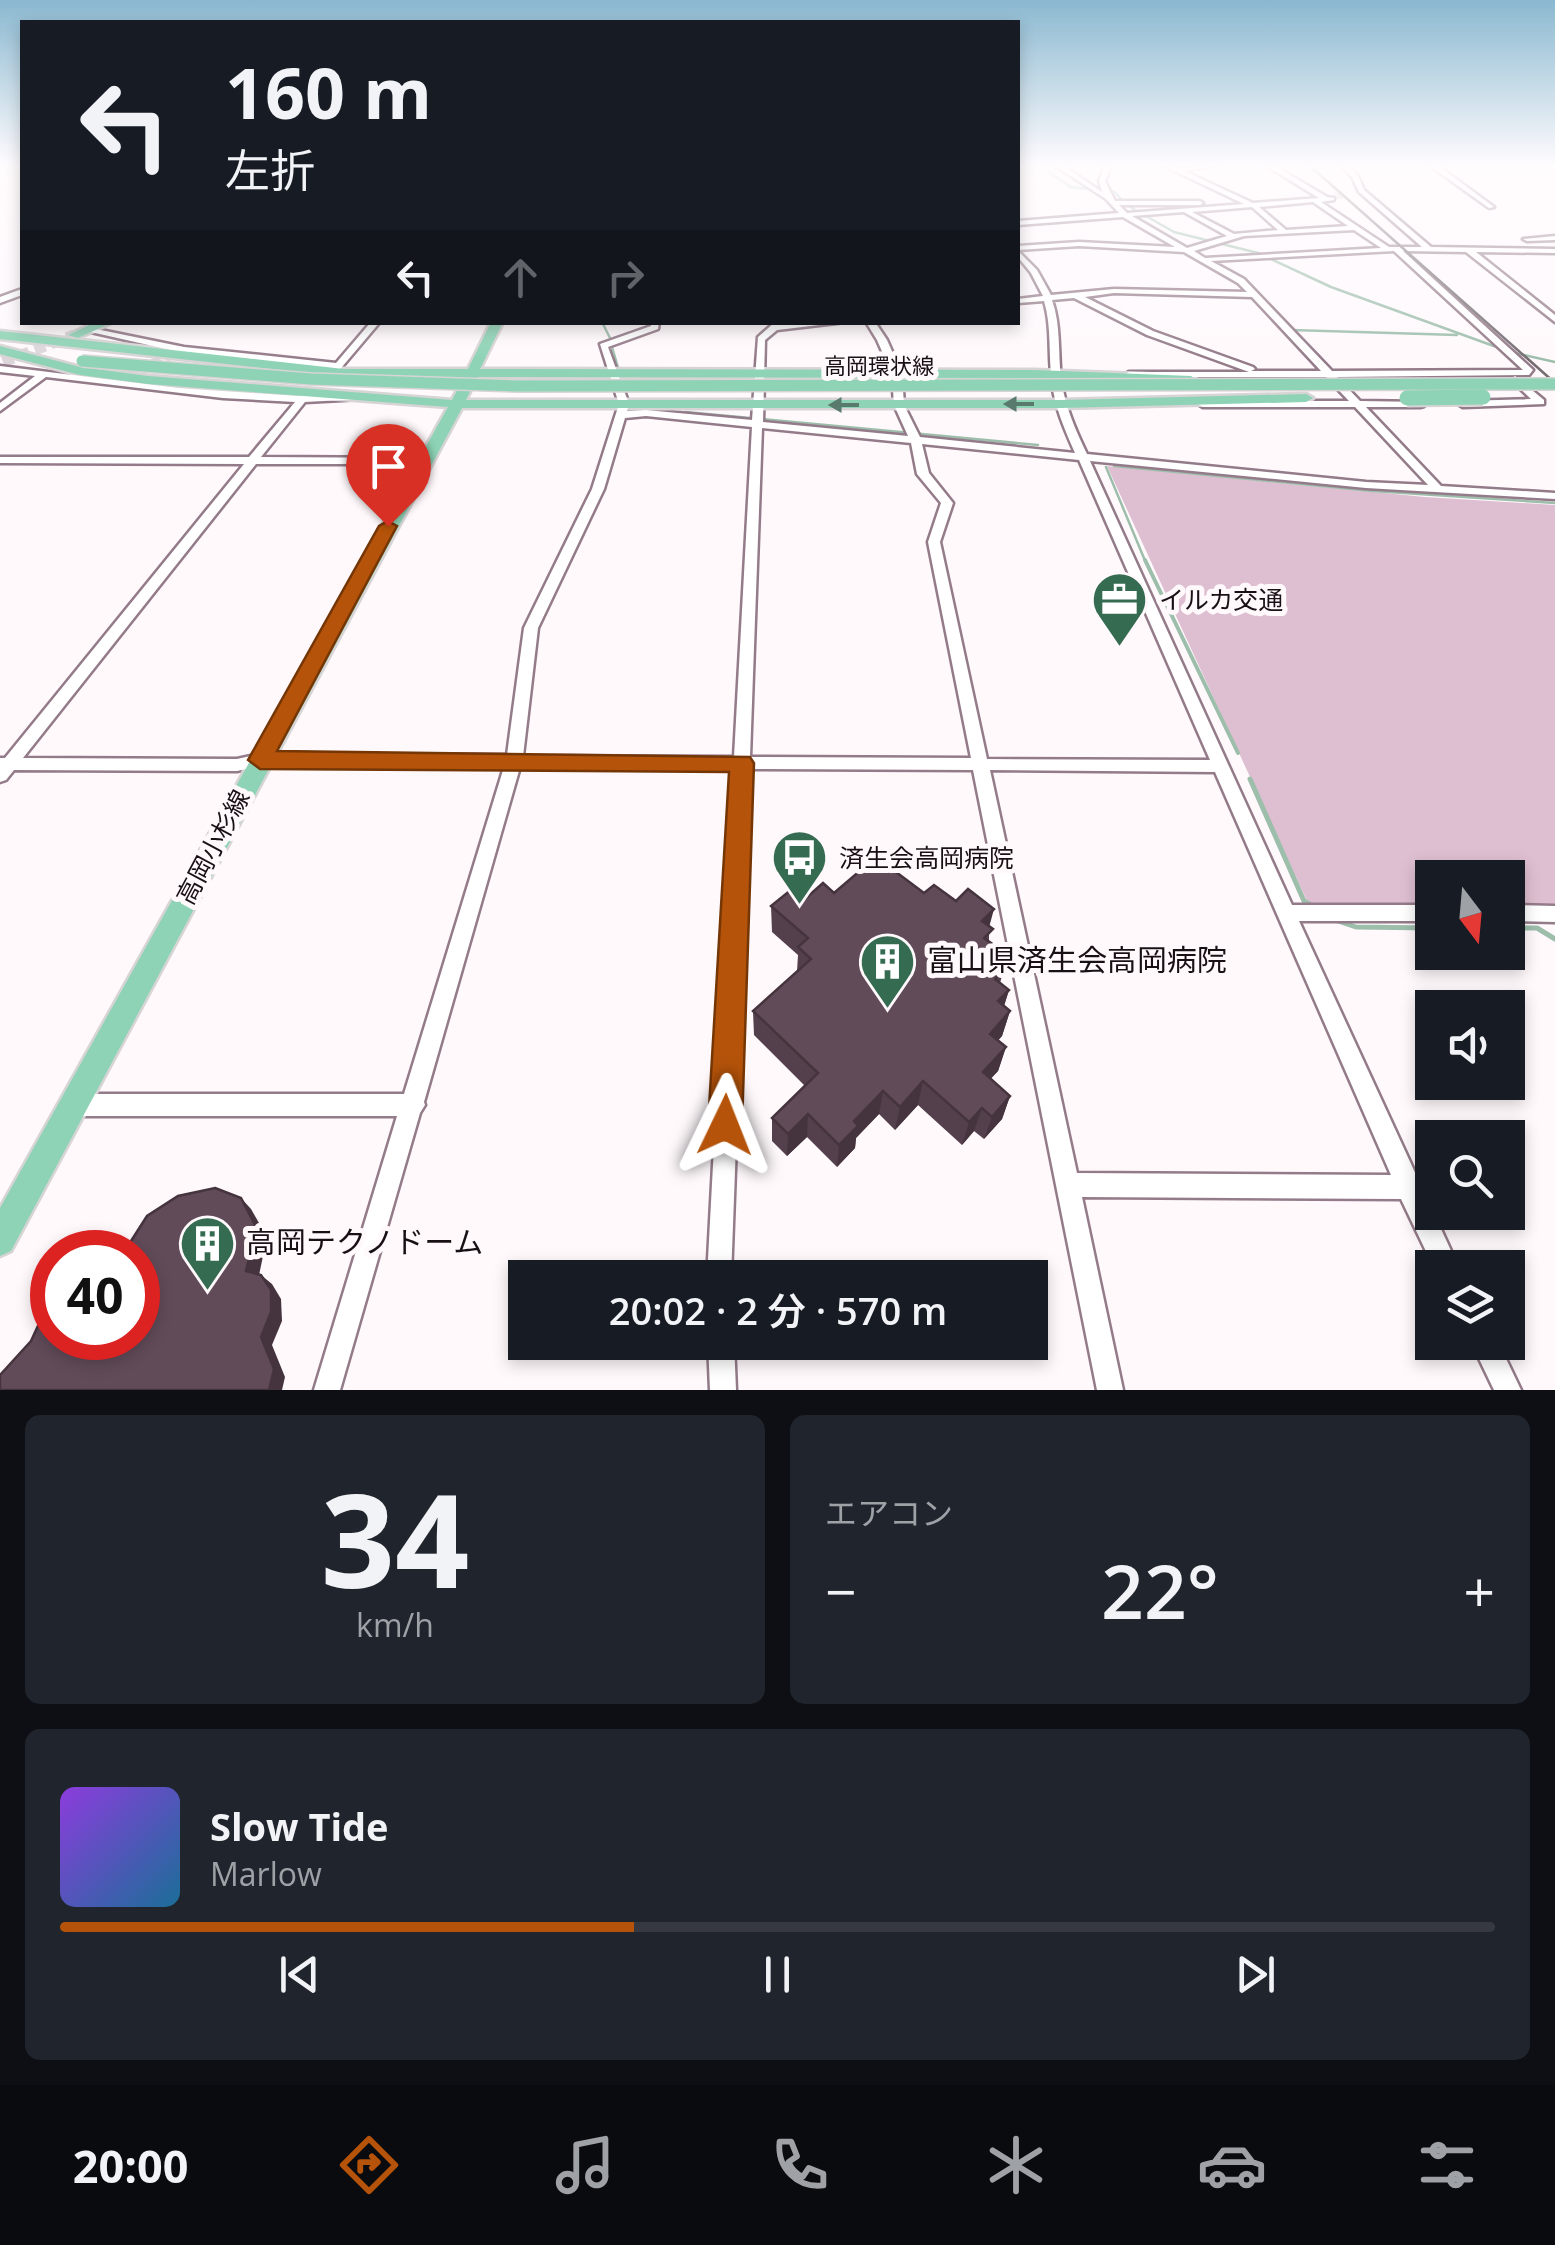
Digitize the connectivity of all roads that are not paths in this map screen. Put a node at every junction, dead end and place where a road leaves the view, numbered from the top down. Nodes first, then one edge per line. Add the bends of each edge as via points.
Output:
1 (1152, 230) edge
2 (1219, 230) edge
3 (1310, 230) edge
4 (1357, 230) edge
5 (1406, 230) edge
6 (1283, 231) joint
7 (1231, 237) junction
8 (1526, 239) dead end
9 (1242, 242) dead end
10 (1552, 246) edge
11 (1255, 248) dead end
12 (1392, 249) junction
13 (1429, 249) junction
14 (1020, 250) edge
15 (1190, 250) junction
16 (1468, 250) junction
17 (1020, 252) edge
18 (1270, 256) junction
19 (1208, 260) junction
20 (1075, 296) junction
21 (1255, 296) junction
22 (1050, 298) junction
23 (1020, 300) edge
24 (1555, 319) edge
25 (100, 325) edge
26 (374, 325) edge
27 (496, 325) edge
28 (654, 325) edge
29 (776, 325) edge
30 (872, 325) edge
31 (80, 332) joint
32 (0, 335) edge
33 (1, 358) edge
34 (338, 370) junction
35 (45, 374) junction
36 (897, 374) junction
37 (1263, 374) junction
38 (1328, 374) junction
39 (1420, 374) junction
40 (1508, 374) junction
41 (615, 375) junction
42 (760, 376) junction
43 (1100, 376) junction
44 (311, 380) junction
45 (1290, 382) junction
46 (1555, 387) edge
47 (464, 389) junction
48 (1059, 391) junction
49 (303, 398) junction
50 (1117, 402) junction
51 (899, 404) junction
52 (1357, 404) junction
53 (1456, 404) junction
54 (759, 405) junction
55 (0, 408) edge
56 (623, 410) junction
57 (759, 425) junction
58 (916, 441) junction
59 (1082, 455) junction
60 (253, 459) junction
61 (0, 460) edge
62 (424, 461) junction
63 (1438, 490) junction
64 (1555, 496) edge
65 (260, 760) junction
66 (514, 760) junction
67 (979, 762) junction
68 (742, 763) junction
69 (1219, 766) junction
70 (3, 768) edge
71 (1285, 913) junction
72 (1415, 913) edge
73 (1525, 914) edge
74 (1554, 915) edge
75 (74, 1104) junction
76 (414, 1105) junction
77 (1068, 1185) junction
78 (1408, 1187) junction
79 (0, 1240) edge
80 (1439, 1250) edge
81 (720, 1260) edge
82 (722, 1360) edge
83 (1493, 1360) edge
84 (327, 1390) edge
85 (724, 1390) edge
86 (1110, 1390) edge
87 (1508, 1390) edge

1 - 15 street
2 - 7 street
3 - 6 street
4 - 12 street
5 - 13 street
6 - 7 street
7 - 9 street
7 - 15 street
8 - 10 street
10 - 16 street
11 - 18 street
12 - 13 street
12 - 18 street
12 - 40 street via 1528,370
13 - 16 street
14 - 15 street via 1079,244
15 - 19 street
16 - 24 street
17 - 22 street
18 - 19 street
19 - 21 street
20 - 21 street
20 - 22 street
20 - 37 street via 1150,333
21 - 38 street
22 - 23 street
22 - 48 street
25 - 31 main road
26 - 34 street
27 - 47 main road
28 - 41 street via 603,346
29 - 42 street via 761,338
30 - 36 street
31 - 34 street
32 - 34 main road
32 - 44 main road, 高岡環状線, bridge via 96,354
33 - 35 street
33 - 44 main road, 高岡環状線, bridge
33 - 49 main road
34 - 47 main road
35 - 49 street via 224,396
35 - 55 street
36 - 42 main road
36 - 48 main road via 972,374
36 - 51 street
37 - 38 street
37 - 43 street
38 - 39 street
38 - 52 street
39 - 40 street
39 - 53 street
40 - 53 street via 1540,402
41 - 42 main road
41 - 47 main road via 518,374
41 - 56 street
42 - 54 street
43 - 45 main road
43 - 48 main road
44 - 45 main road, 高岡環状線, bridge via 519,386
45 - 46 main road, 高岡環状線, bridge
46 - 50 main road, bridge via 1467,398
47 - 49 main road via 426,402
47 - 56 main road
47 - 62 main road, 高岡小杉線
48 - 50 main road
48 -> 51 main road
48 - 59 street
49 - 60 street
50 - 52 street
51 -> 54 main road
51 - 58 street
52 - 53 street
52 - 63 street
54 - 56 main road
54 - 57 street
56 - 57 street
56 - 66 street via 598,489 531,628
57 - 58 street
57 - 68 street
58 - 59 street
58 - 67 street via 923,474 946,504 934,542
59 - 63 street
59 - 69 street
60 - 61 street
60 - 62 street
60 - 70 street
62 - 65 main road, 高岡小杉線
63 - 64 street
65 - 66 street
65 - 70 street
65 - 75 main road, 高岡小杉線
66 - 68 street
66 - 76 street
67 - 68 street
67 - 69 street
67 - 77 street
68 - 81 street
69 - 71 street
71 - 72 street
71 - 78 street
73 - 74 street
75 - 76 street
75 - 79 main road, 高岡小杉線
76 - 84 street
77 - 78 street
77 - 86 street
78 - 80 street
82 - 85 street
83 - 87 street

